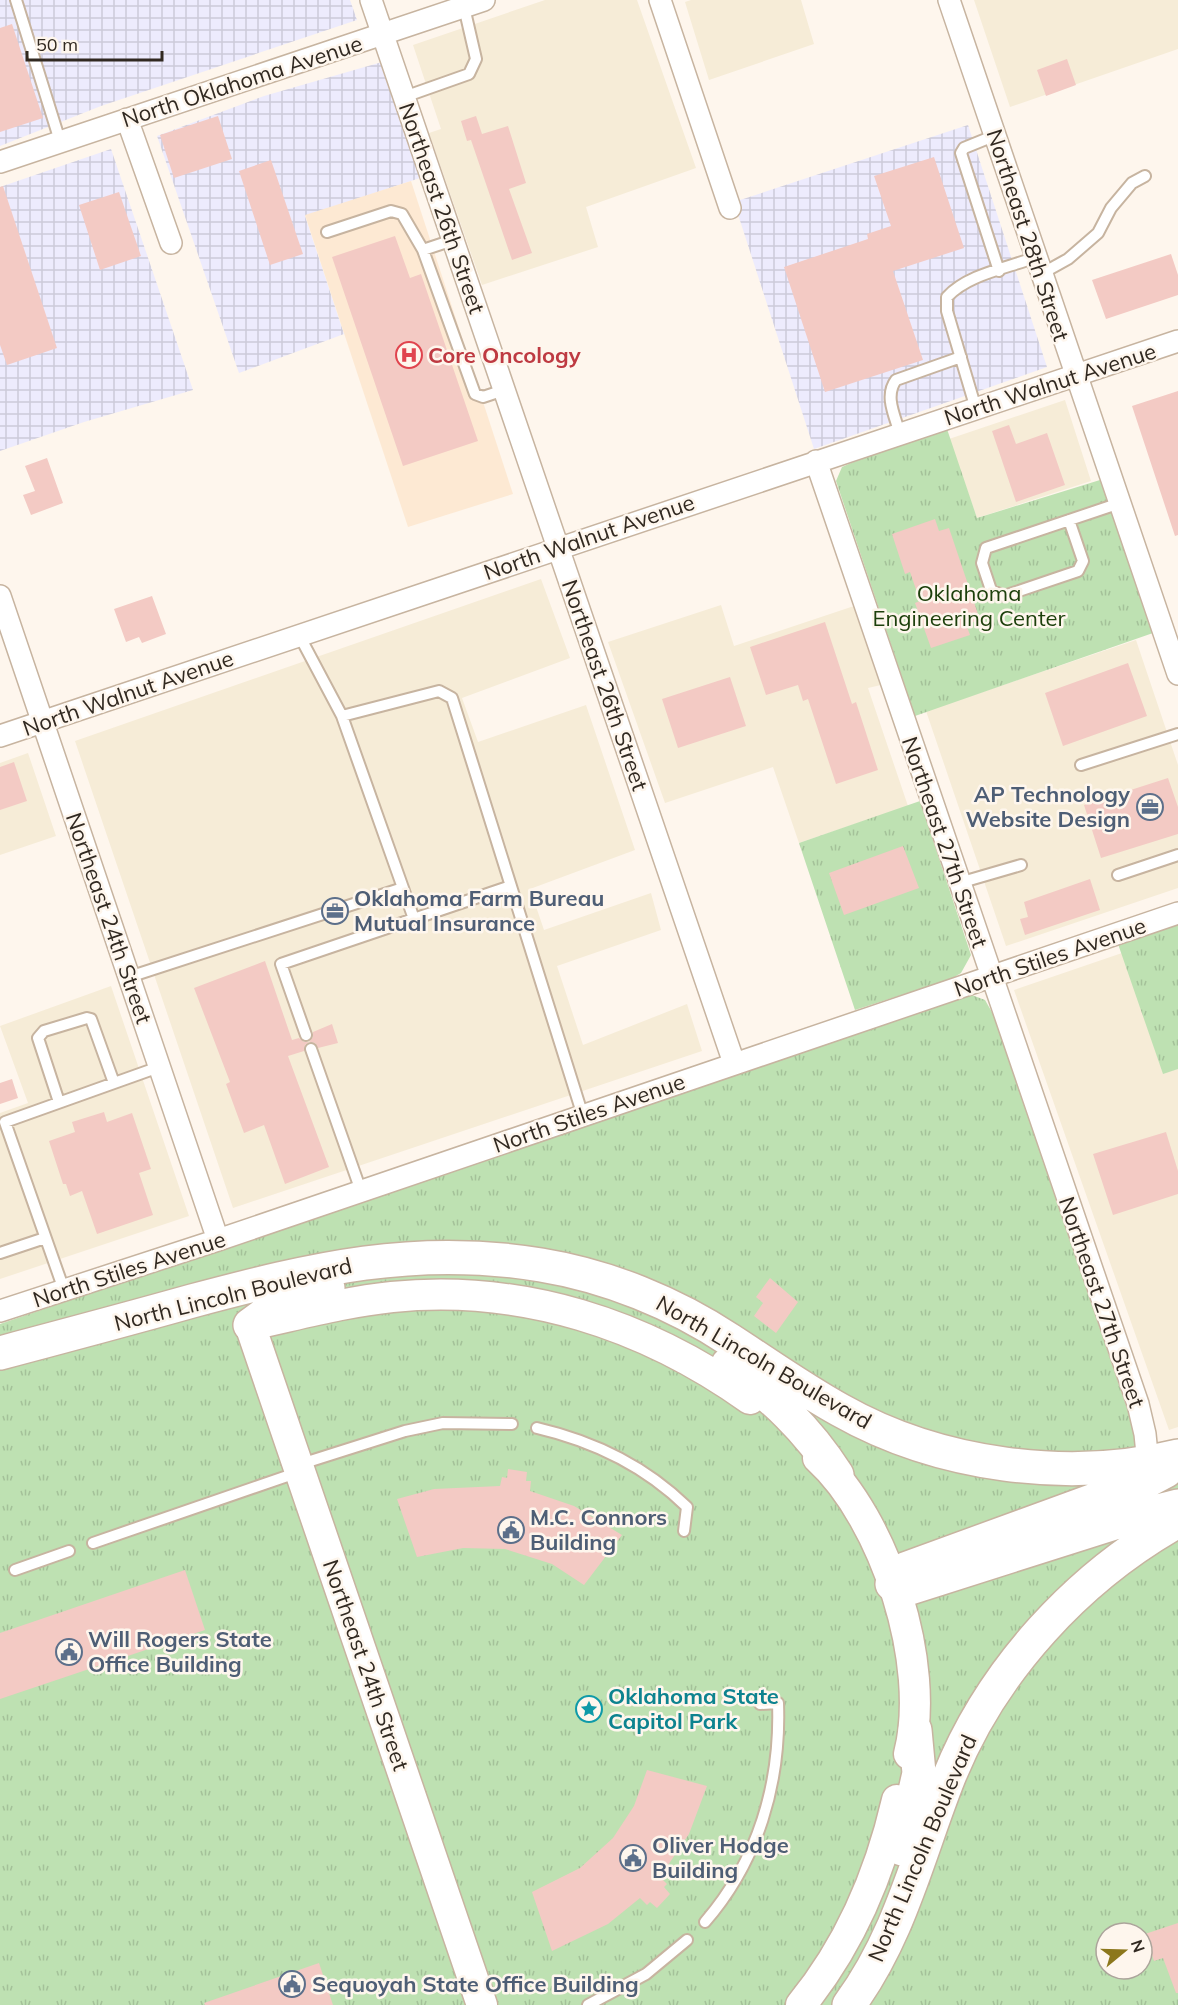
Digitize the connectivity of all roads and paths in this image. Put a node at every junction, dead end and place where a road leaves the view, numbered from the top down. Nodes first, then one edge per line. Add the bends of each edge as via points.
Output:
1 (16, 0) edge
2 (371, 0) edge
3 (484, 0) edge
4 (660, 0) edge
5 (949, 0) edge
6 (464, 7) junction
7 (383, 34) junction
8 (404, 97) junction
9 (127, 118) junction
10 (996, 135) junction
11 (60, 141) junction
12 (0, 162) edge
13 (1145, 176) dead end
14 (730, 208) dead end
15 (327, 232) dead end
16 (453, 240) junction
17 (171, 243) dead end
18 (423, 250) junction
19 (1039, 266) junction
20 (999, 271) junction
21 (1178, 342) edge
22 (961, 357) junction
23 (1076, 377) junction
24 (504, 390) junction
25 (976, 409) junction
26 (900, 434) junction
27 (816, 461) junction
28 (1120, 503) junction
29 (1069, 520) junction
30 (558, 548) junction
31 (0, 596) edge
32 (299, 635) junction
33 (1178, 674) edge
34 (342, 716) junction
35 (42, 721) junction
36 (1178, 734) edge
37 (0, 736) edge
38 (1081, 765) dead end
39 (1178, 855) edge
40 (1021, 865) dead end
41 (1118, 875) dead end
42 (959, 884) junction
43 (511, 886) junction
44 (403, 888) junction
45 (1178, 913) edge
46 (414, 919) junction
47 (129, 977) junction
48 (991, 977) junction
49 (306, 1035) dead end
50 (311, 1049) dead end
51 (734, 1063) junction
52 (159, 1067) junction
53 (114, 1083) junction
54 (60, 1102) junction
55 (583, 1116) junction
56 (2, 1123) edge
57 (361, 1191) junction
58 (45, 1238) junction
59 (218, 1240) junction
60 (0, 1253) edge
61 (482, 1257) junction
62 (64, 1290) junction
63 (662, 1302) junction
64 (0, 1311) edge
65 (250, 1325) junction
66 (9, 1346) edge
67 (512, 1424) dead end
68 (537, 1428) dead end
69 (1168, 1462) edge
70 (299, 1469) junction
71 (837, 1475) junction
72 (1178, 1506) edge
73 (1178, 1521) edge
74 (684, 1531) dead end
75 (93, 1544) dead end
76 (69, 1551) dead end
77 (15, 1570) dead end
78 (892, 1584) junction
79 (760, 1704) dead end
80 (915, 1730) junction
81 (705, 1922) dead end
82 (687, 1940) dead end
83 (880, 1957) junction
84 (482, 2005) edge
85 (588, 2005) edge
86 (801, 2005) edge
87 (849, 2005) edge

1 - 11 lane
2 - 7 street, Northeast 26th Street
3 - 6 street, North Oklahoma Avenue
4 - 14 street
5 - 10 street, Northeast 28th Street
6 - 7 street, North Oklahoma Avenue
6 - 8 lane via 476,59 469,74
7 - 8 street, Northeast 26th Street
7 - 9 street, North Oklahoma Avenue
8 - 16 street, Northeast 26th Street
9 - 11 street, North Oklahoma Avenue
9 - 17 street
10 - 19 street, Northeast 28th Street
10 - 20 lane via 964,148 961,153
11 - 12 street, North Oklahoma Avenue
13 - 19 lane via 1132,183 1111,208 1098,233 1068,259
15 - 18 lane via 391,211 402,214
16 - 18 lane
16 - 24 street, Northeast 26th Street
18 - 24 lane via 475,394 483,397
19 - 20 lane
19 - 23 street, Northeast 28th Street
20 - 22 lane via 960,286 947,297 947,311
21 - 23 street, North Walnut Avenue
22 - 25 lane
22 - 26 lane via 896,380 890,397
23 - 25 street, North Walnut Avenue
23 - 28 street, Northeast 28th Street
24 - 30 street, Northeast 26th Street
25 - 26 street, North Walnut Avenue
26 - 27 street, North Walnut Avenue
27 - 30 street, North Walnut Avenue
27 - 42 street, Northeast 27th Street
28 - 29 lane
28 - 33 street, Northeast 28th Street
29 - 29 lane via 986,548 982,563 991,590 1004,596 1078,571 1083,561
30 - 32 street, North Walnut Avenue
30 - 51 street, Northeast 26th Street
31 - 35 street, Northeast 24th Street
32 - 34 lane
32 - 35 street, North Walnut Avenue
34 - 43 lane via 439,691 452,698
34 - 44 lane
35 - 37 street, North Walnut Avenue
35 - 47 street, Northeast 24th Street
36 - 38 lane
39 - 41 lane
40 - 42 lane
42 - 48 street, Northeast 27th Street
43 - 46 lane
43 - 55 lane
44 - 46 lane
44 - 47 lane
45 - 48 street, North Stiles Avenue
46 - 49 lane via 281,964
47 - 52 street, Northeast 24th Street
48 - 51 street, North Stiles Avenue
48 - 69 street, Northeast 27th Street via 1145,1434
50 - 57 lane
51 - 55 street, North Stiles Avenue
52 - 53 lane
52 - 59 street, Northeast 24th Street
53 - 54 lane
53 - 54 lane via 91,1019 44,1031 38,1038
54 - 56 lane
55 - 57 street, North Stiles Avenue
56 - 58 lane
57 - 59 street, North Stiles Avenue
58 - 60 lane
58 - 62 lane
59 - 62 street, North Stiles Avenue
61 - 63 main road, North Lincoln Boulevard via 544,1265 611,1282
61 - 65 main road via 424,1275 315,1291 280,1303
61 - 66 main road, North Lincoln Boulevard via 419,1256 351,1263
62 - 64 street, North Stiles Avenue
63 - 69 main road, North Lincoln Boulevard via 844,1413 923,1444 998,1462 1062,1469
63 - 71 main road via 690,1333 785,1410 815,1441
65 - 70 street, Northeast 24th Street
65 - 71 street via 392,1297 460,1295 538,1303 642,1335 715,1374
67 - 70 lane via 443,1423 405,1431
68 - 74 lane via 591,1444 647,1474 687,1507
69 - 78 main road via 1149,1480 905,1569
70 - 75 lane
70 - 84 street, Northeast 24th Street
71 - 78 street via 861,1511
72 - 78 main road via 910,1588
73 - 83 main road, North Lincoln Boulevard via 1124,1555 1073,1598 989,1699 950,1775 915,1876
76 - 77 lane
78 - 80 street via 911,1658
79 - 81 lane via 778,1703 772,1786 750,1855
80 - 83 main road via 920,1773 894,1872
80 - 86 street via 885,1846 866,1900
82 - 85 lane via 646,1974
83 - 87 main road, North Lincoln Boulevard

